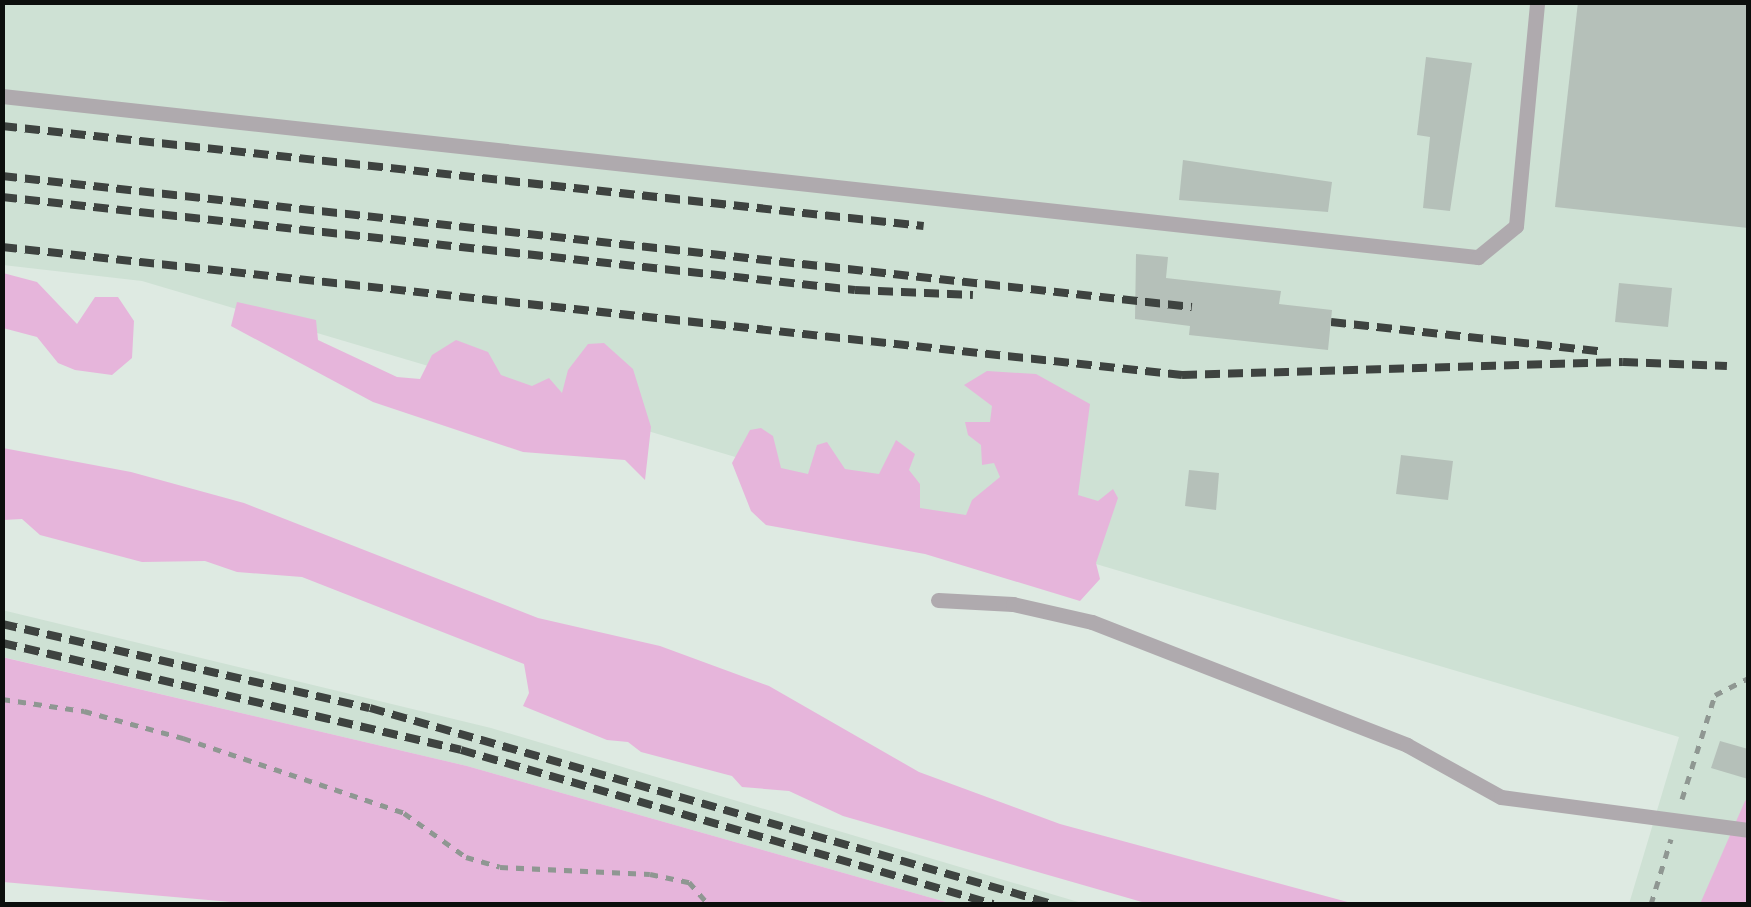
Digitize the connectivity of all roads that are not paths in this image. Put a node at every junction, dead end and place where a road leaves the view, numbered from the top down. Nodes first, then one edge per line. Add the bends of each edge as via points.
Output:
1 (1538, 2) edge
2 (2, 96) edge
3 (938, 600) dead end
4 (1748, 830) edge

1 - 2 lane via 1516,226 1478,257
3 - 4 lane via 1013,604 1092,622 1407,745 1501,797

